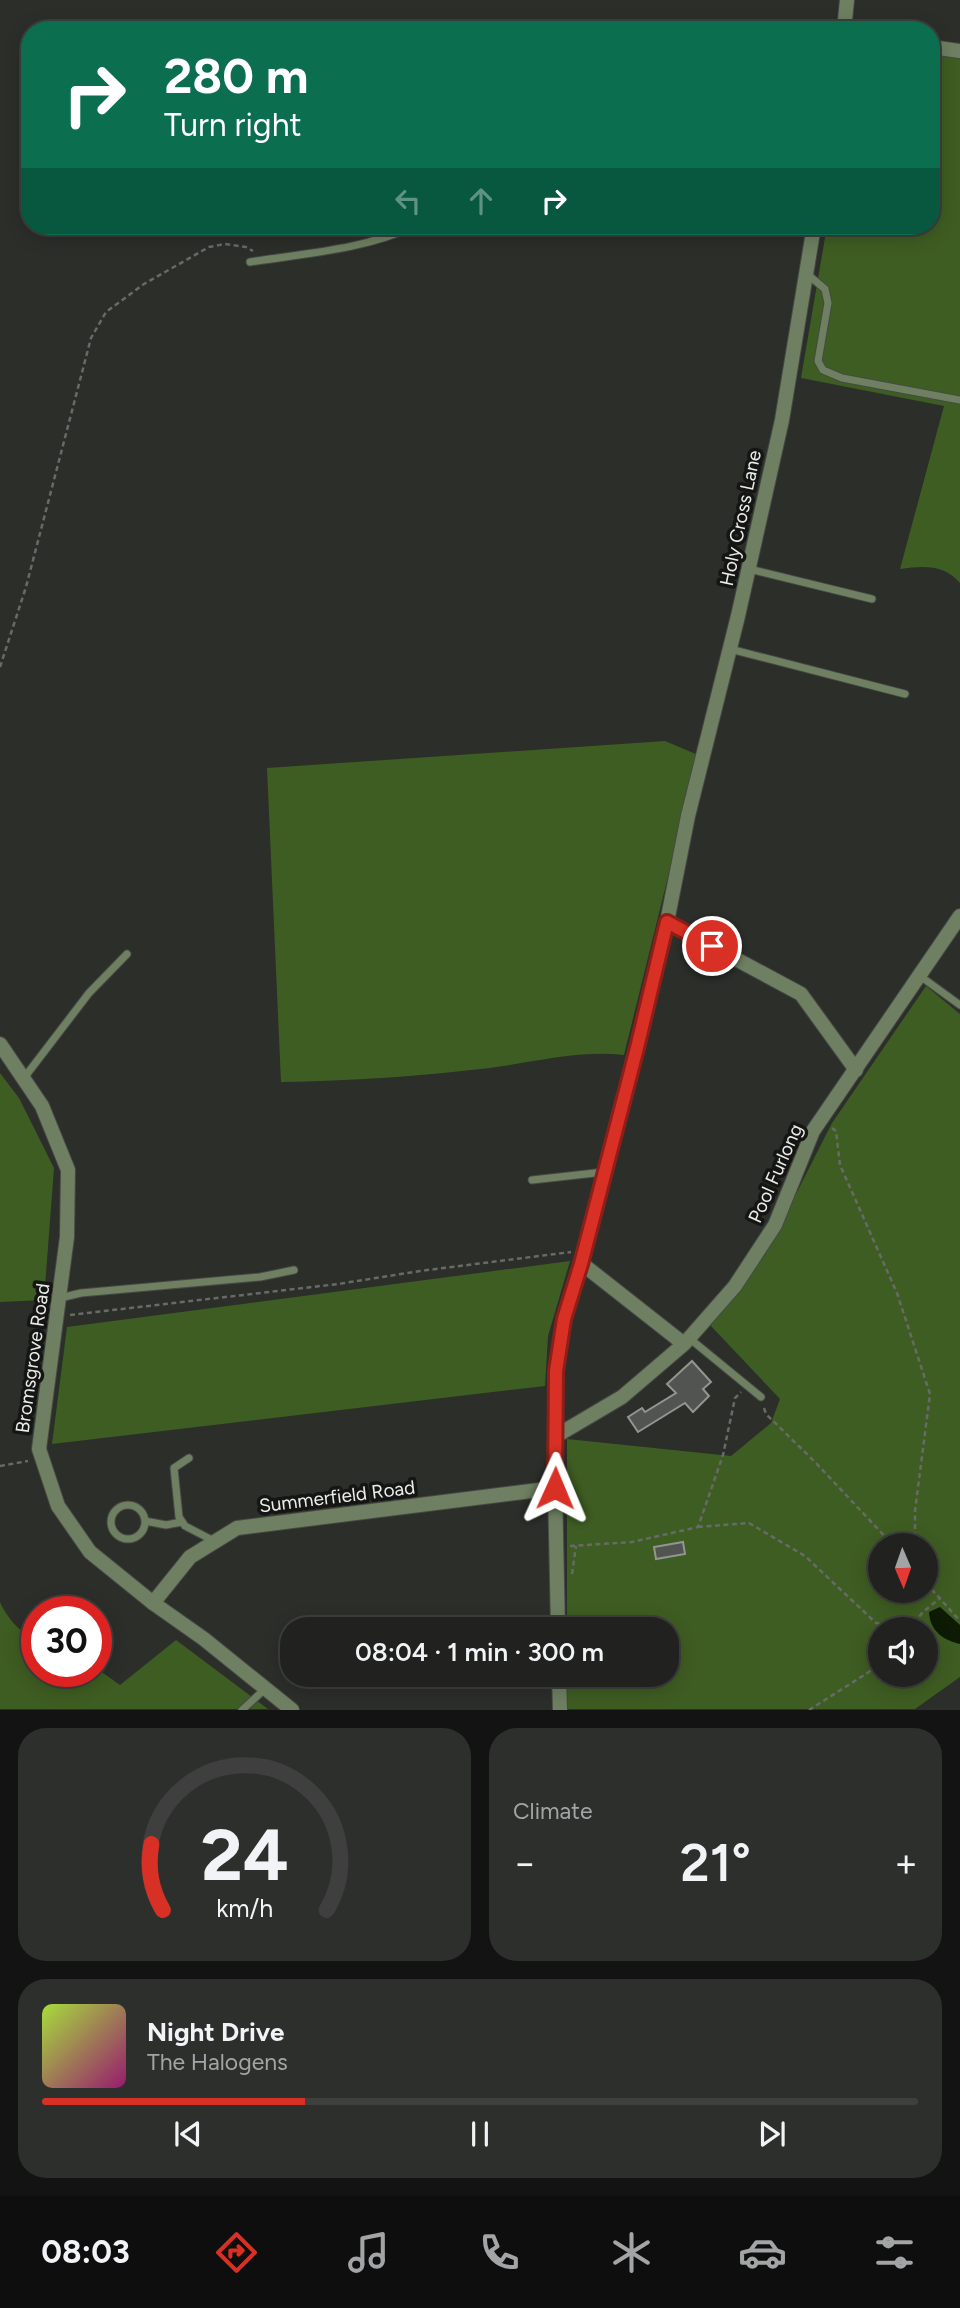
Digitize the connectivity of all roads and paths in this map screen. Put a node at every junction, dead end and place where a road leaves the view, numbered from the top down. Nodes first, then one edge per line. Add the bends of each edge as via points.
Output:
1 (847, 0) edge
2 (845, 21) edge
3 (940, 48) edge
4 (960, 51) edge
5 (389, 235) edge
6 (812, 235) edge
7 (267, 259) junction
8 (250, 262) dead end
9 (806, 274) junction
10 (960, 400) edge
11 (748, 569) junction
12 (872, 599) dead end
13 (730, 649) junction
14 (0, 667) edge
15 (905, 694) dead end
16 (960, 916) edge
17 (667, 922) junction
18 (127, 954) dead end
19 (919, 975) junction
20 (960, 1005) edge
21 (0, 1044) edge
22 (856, 1070) junction
23 (23, 1079) junction
24 (821, 1119) junction
25 (604, 1172) junction
26 (532, 1180) dead end
27 (582, 1258) junction
28 (294, 1270) dead end
29 (59, 1298) junction
30 (57, 1317) junction
31 (686, 1341) junction
32 (747, 1386) junction
33 (761, 1397) joint
34 (555, 1436) junction
35 (41, 1456) junction
36 (189, 1458) dead end
37 (0, 1466) edge
38 (555, 1488) junction
39 (145, 1521) junction
40 (182, 1522) junction
41 (698, 1527) junction
42 (881, 1533) edge
43 (915, 1533) edge
44 (215, 1541) junction
45 (556, 1547) junction
46 (939, 1599) joint
47 (153, 1603) junction
48 (558, 1617) edge
49 (960, 1621) edge
50 (868, 1673) edge
51 (559, 1687) edge
52 (266, 1689) junction
53 (242, 1710) edge
54 (292, 1710) edge
55 (560, 1710) edge
56 (809, 1710) edge

1 - 2 street
3 - 4 street
5 - 7 lane via 363,244
6 - 9 street, Holy Cross Lane
7 - 8 lane
7 - 14 path via 246,247 209,247 106,312 91,338 26,587
9 - 10 lane via 827,296 818,361 823,370 842,378
9 - 11 street, Holy Cross Lane via 782,420
11 - 12 lane
11 - 13 street, Holy Cross Lane
13 - 15 lane
13 - 17 street, Holy Cross Lane
16 - 19 street, Pool Furlong
17 - 22 street via 801,994
17 - 25 street, Holy Cross Lane
18 - 23 lane via 89,993
19 - 20 lane
19 - 22 street, Pool Furlong
21 - 23 street, Bromsgrove Road
22 - 24 street, Pool Furlong
23 - 29 street, Bromsgrove Road via 42,1106 68,1170 67,1237
24 - 31 street, Pool Furlong via 775,1225 735,1286
24 - 43 path via 835,1131 840,1165 897,1293 930,1394
25 - 26 lane
25 - 27 street, Holy Cross Lane
27 - 30 path via 563,1252
27 - 31 street
27 - 34 street, Holy Cross Lane via 564,1319 556,1371
28 - 29 lane
29 - 30 street, Bromsgrove Road
30 - 35 street, Bromsgrove Road
31 - 32 lane
31 - 34 street, Pool Furlong via 622,1397
32 - 33 lane
32 - 41 path via 734,1398 723,1455
33 - 42 path via 766,1414
34 - 38 street, Holy Cross Lane
35 - 37 path
35 - 47 street, Bromsgrove Road via 58,1506 90,1552
36 - 40 lane via 174,1468
38 - 44 street, Summerfield Road via 237,1528
38 - 45 street, Holy Cross Lane
39 - 39 lane via 141,1511 127,1505 114,1513 111,1523 116,1534 132,1539 142,1532
39 - 40 lane
40 - 44 lane
41 - 45 path via 632,1542
41 - 46 path via 749,1522 805,1556 876,1623 909,1629
44 - 47 street, Summerfield Road via 190,1557
45 - 48 street, Holy Cross Lane
46 - 49 path
47 - 52 street, Bromsgrove Road
50 - 56 path
51 - 55 street
52 - 53 lane
52 - 54 street, Bromsgrove Road

